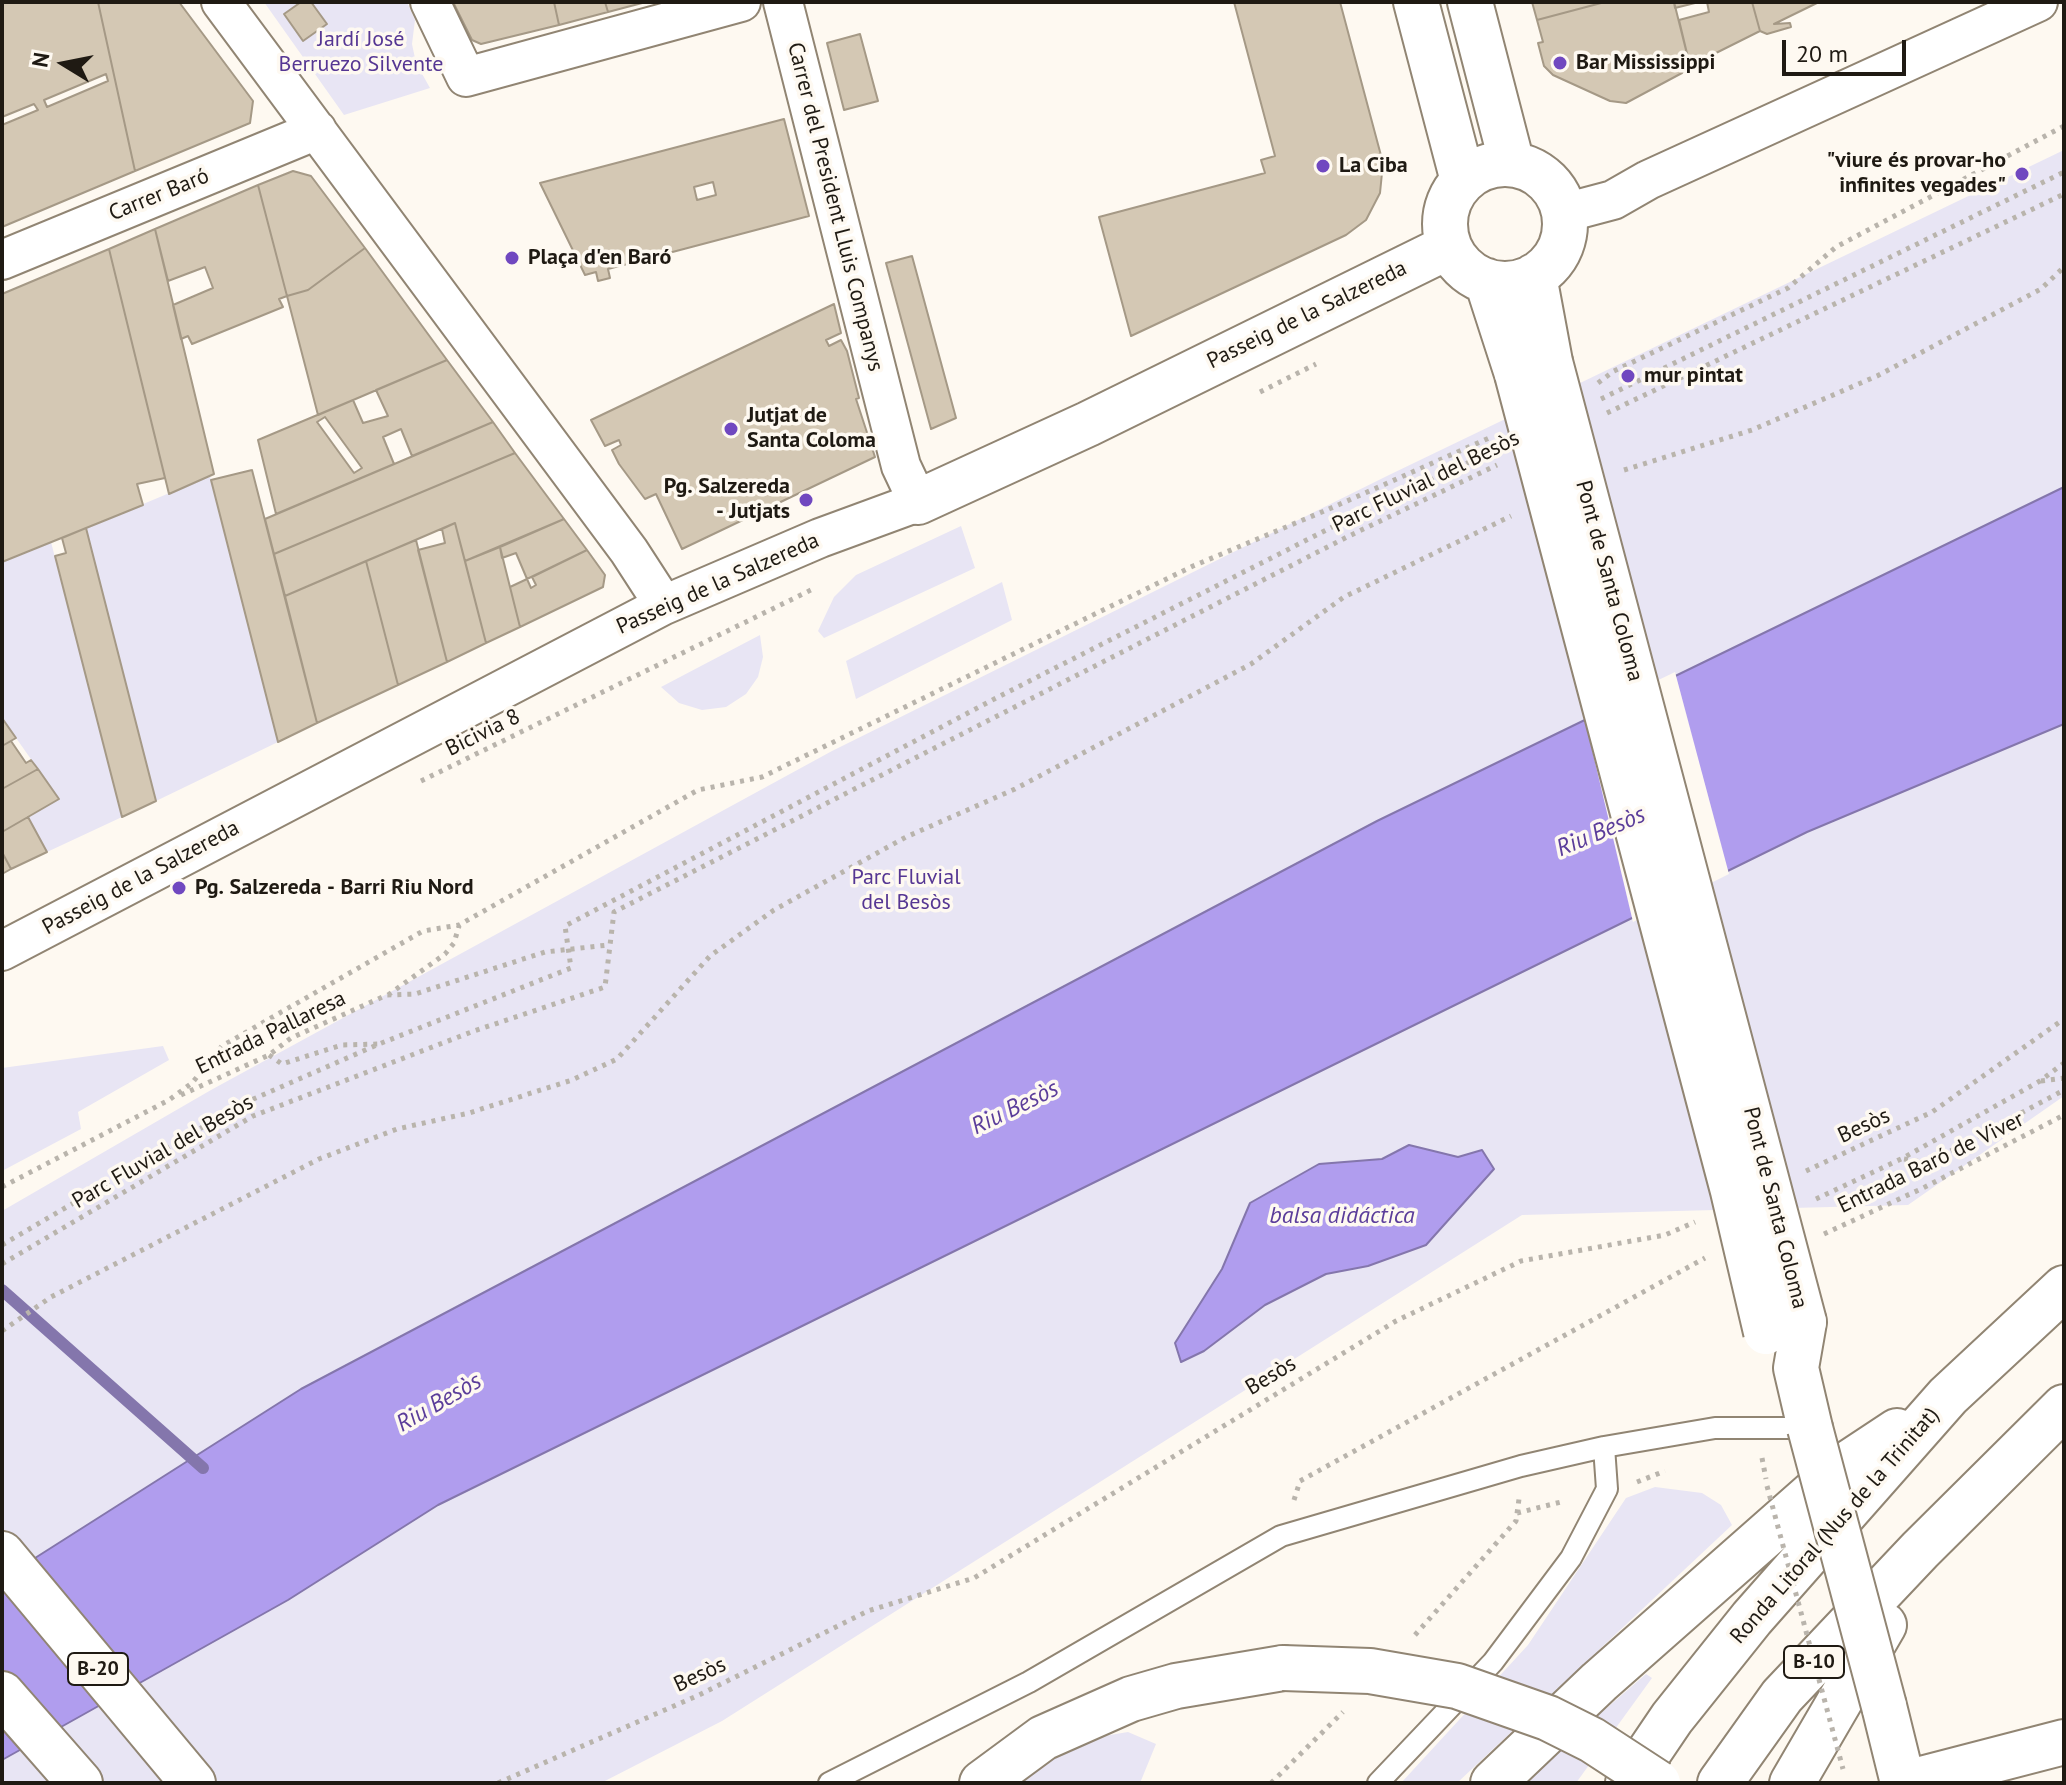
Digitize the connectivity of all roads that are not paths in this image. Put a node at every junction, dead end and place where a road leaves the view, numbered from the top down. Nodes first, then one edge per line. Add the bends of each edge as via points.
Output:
1 (221, 2) edge
2 (430, 2) edge
3 (741, 2) edge
4 (783, 2) edge
5 (1416, 2) edge
6 (1470, 2) edge
7 (2038, 2) edge
8 (317, 130) junction
9 (1512, 164) junction
10 (1463, 181) junction
11 (1564, 213) junction
12 (1448, 247) junction
13 (2, 260) edge
14 (1534, 276) junction
15 (1487, 281) junction
16 (1534, 368) junction
17 (918, 502) junction
18 (664, 605) junction
19 (2, 951) edge
20 (2064, 1288) edge
21 (1948, 1396) junction
22 (2064, 1407) edge
23 (1810, 1428) junction
24 (1604, 1447) junction
25 (1920, 1550) junction
26 (2, 1554) edge
27 (14, 1709) edge
28 (2064, 1742) edge
29 (68, 1783) edge
30 (80, 1783) edge
31 (193, 1783) edge
32 (829, 1783) edge
33 (982, 1783) edge
34 (1378, 1783) edge
35 (1493, 1783) edge
36 (1628, 1783) edge
37 (1658, 1783) edge
38 (1720, 1783) edge
39 (1792, 1783) edge
40 (1905, 1783) edge

1 - 8 street
2 - 3 street via 466,77
4 - 17 street, Carrer del President Lluis Companys via 901,466
5 - 10 main road
6 - 9 main road
7 - 11 street via 1613,200
8 - 13 street, Carrer Baró
8 - 18 street
9 - 10 main road via 1486,167
9 - 11 main road via 1546,180
10 - 12 main road via 1447,209
11 - 14 main road via 1558,252
12 - 15 main road via 1464,268
12 - 17 main road, Passeig de la Salzereda
14 - 15 main road via 1516,283
14 - 16 main road, Pont de Santa Coloma
15 - 16 main road, Pont de Santa Coloma
16 - 23 main road, Pont de Santa Coloma, bridge via 1733,1191 1785,1327
17 - 18 street, Passeig de la Salzereda
18 - 19 street, Passeig de la Salzereda
20 - 21 main road, Ronda Litoral (Nus de la Trinitat)
21 - 35 main road via 1844,1466
21 - 36 main road, Ronda Litoral (Nus de la Trinitat) via 1752,1618
22 - 25 main road, B-10
23 - 24 lane via 1715,1428
23 - 40 main road, bridge
24 - 32 lane via 1281,1536 1029,1682
24 - 34 lane via 1607,1489 1571,1558 1493,1662
25 - 38 main road, B-10 via 1782,1696
25 - 39 main road via 1885,1623
26 - 31 main road, B-20
27 - 29 main road
27 - 30 main road
28 - 40 main road
33 - 37 main road, bridge via 1043,1738 1131,1699 1283,1668 1397,1675 1457,1686 1509,1702 1592,1740

